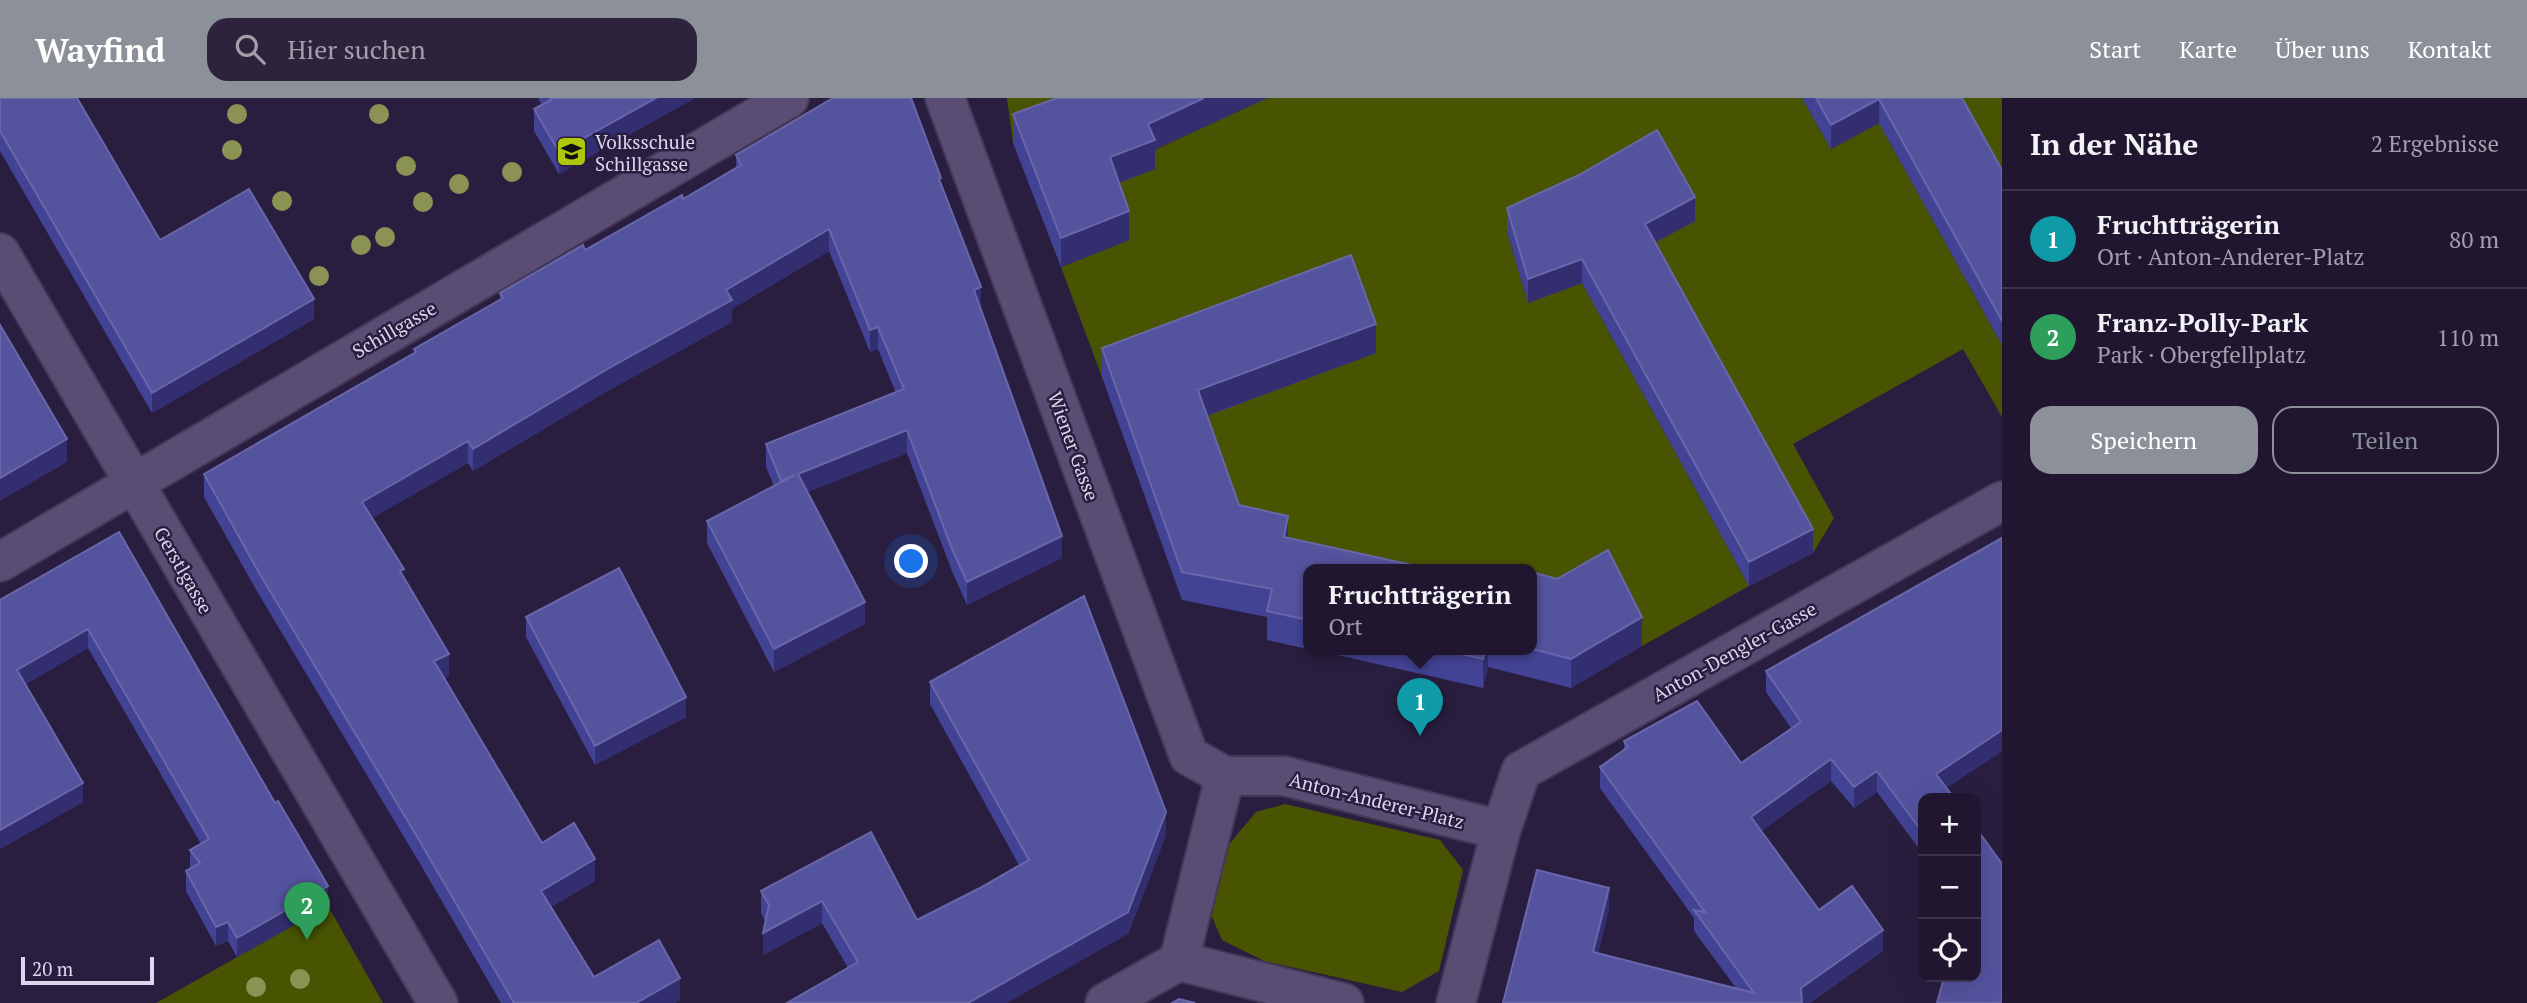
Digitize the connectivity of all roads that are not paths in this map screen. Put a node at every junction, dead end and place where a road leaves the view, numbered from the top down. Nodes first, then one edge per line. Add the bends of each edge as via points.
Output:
1 (789, 98) edge
2 (945, 98) edge
3 (0, 253) edge
4 (133, 482) junction
5 (2002, 501) edge
6 (0, 562) edge
7 (1225, 776) junction
8 (1501, 830) junction
9 (1179, 961) junction
10 (438, 1003) edge
11 (1105, 1003) edge
12 (1344, 1003) edge
13 (1456, 1003) edge

1 - 4 street, Schillgasse
2 - 7 street, Wiener Gasse via 1189,756
3 - 4 street, Gerstlgasse
4 - 6 street, Schillgasse
4 - 10 street, Gerstlgasse
5 - 8 street, Anton-Dengler-Gasse via 1521,771
7 - 8 street, Anton-Anderer-Platz via 1284,776
7 - 9 street
8 - 13 street
9 - 11 street
9 - 12 street

